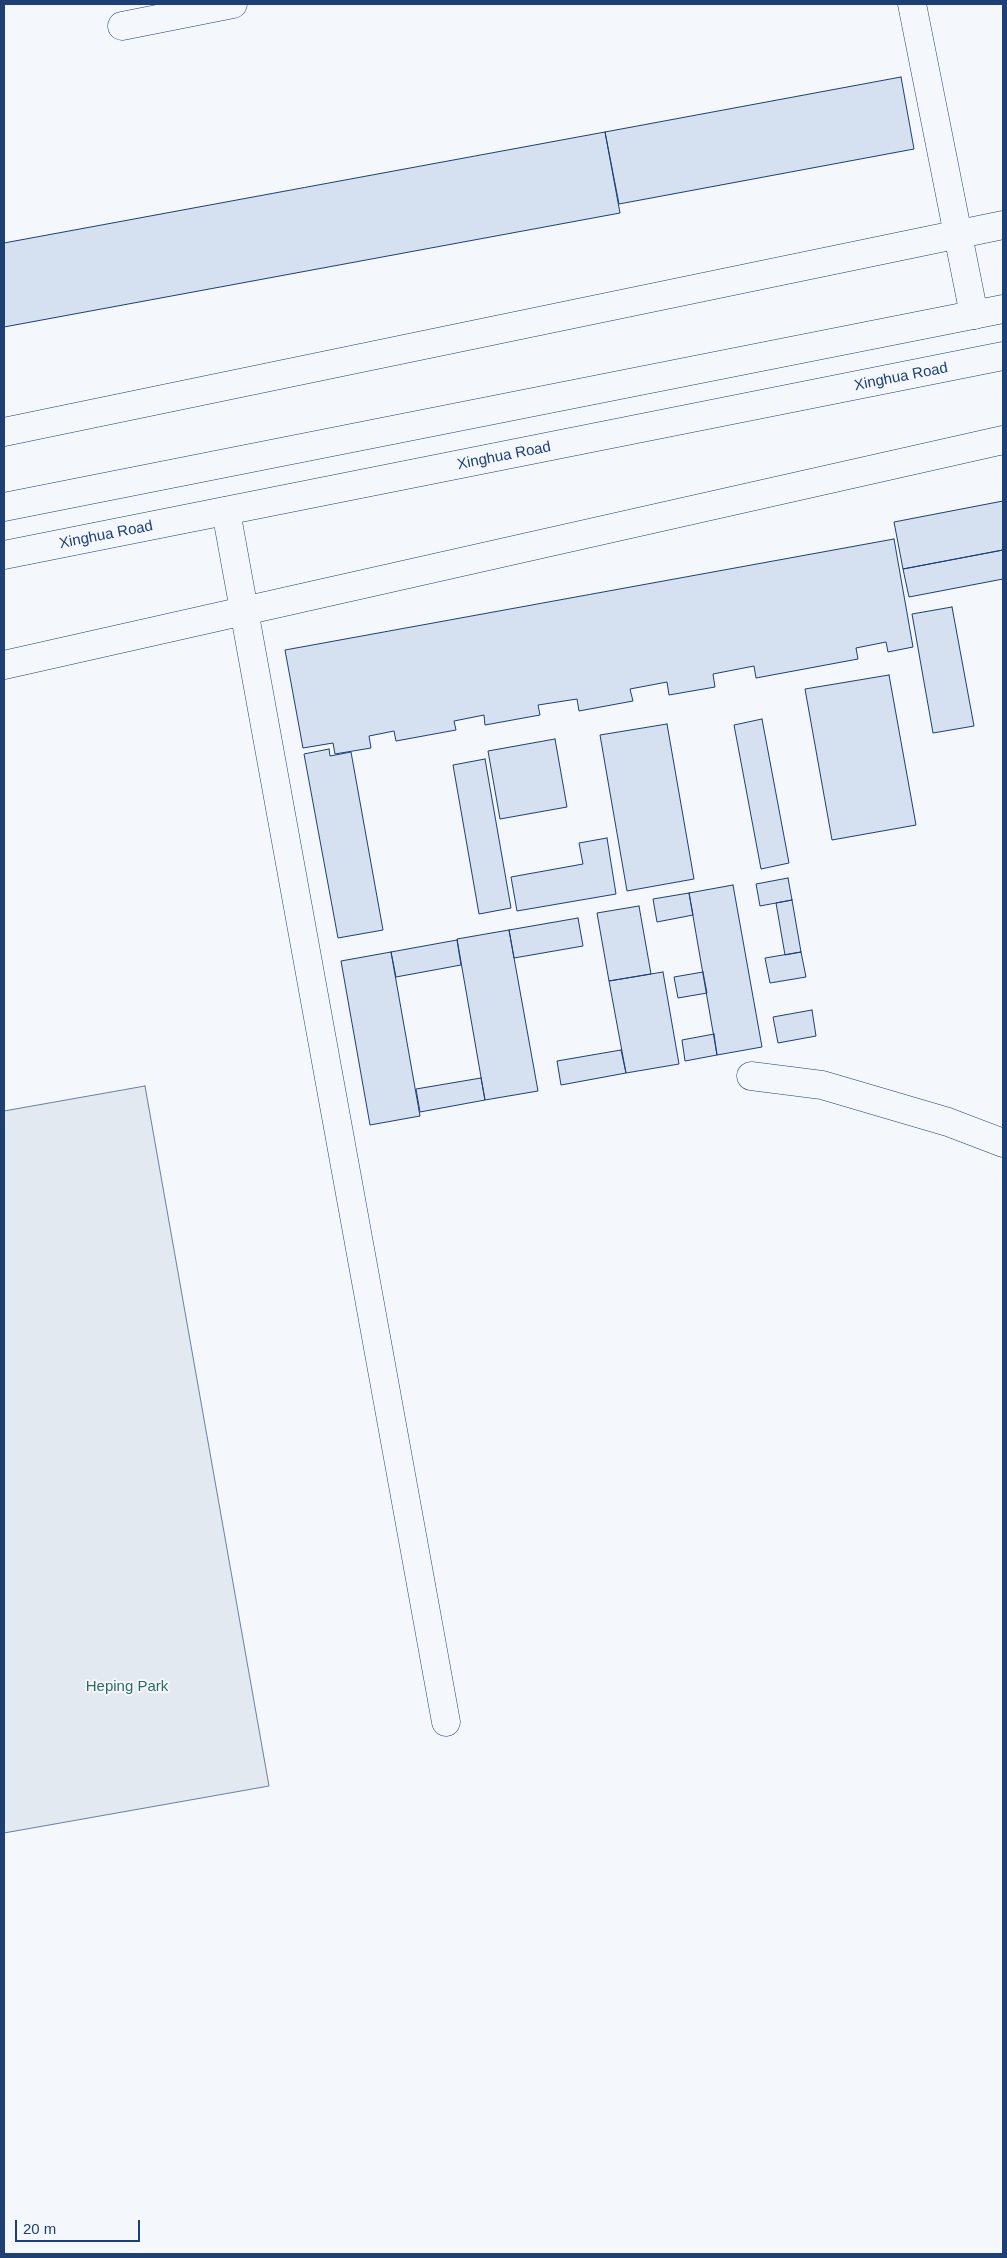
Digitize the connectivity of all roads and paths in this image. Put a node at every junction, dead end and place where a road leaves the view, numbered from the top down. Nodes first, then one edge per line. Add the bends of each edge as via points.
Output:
1 (233, 4) edge
2 (912, 4) edge
3 (122, 26) dead end
4 (1003, 225) edge
5 (958, 235) junction
6 (1003, 309) edge
7 (974, 314) junction
8 (1003, 356) edge
9 (4, 432) edge
10 (1003, 440) edge
11 (4, 507) edge
12 (226, 511) junction
13 (4, 555) edge
14 (244, 611) junction
15 (4, 665) edge
16 (751, 1076) dead end
17 (1003, 1143) edge
18 (446, 1722) dead end

1 - 3 street
2 - 5 street
4 - 5 street
5 - 7 street
5 - 9 street
6 - 7 street
7 - 11 street
8 - 12 street, Xinghua Road
10 - 14 street
12 - 13 street, Xinghua Road
12 - 14 street
14 - 15 street
14 - 18 street
16 - 17 street via 822,1085 948,1122

